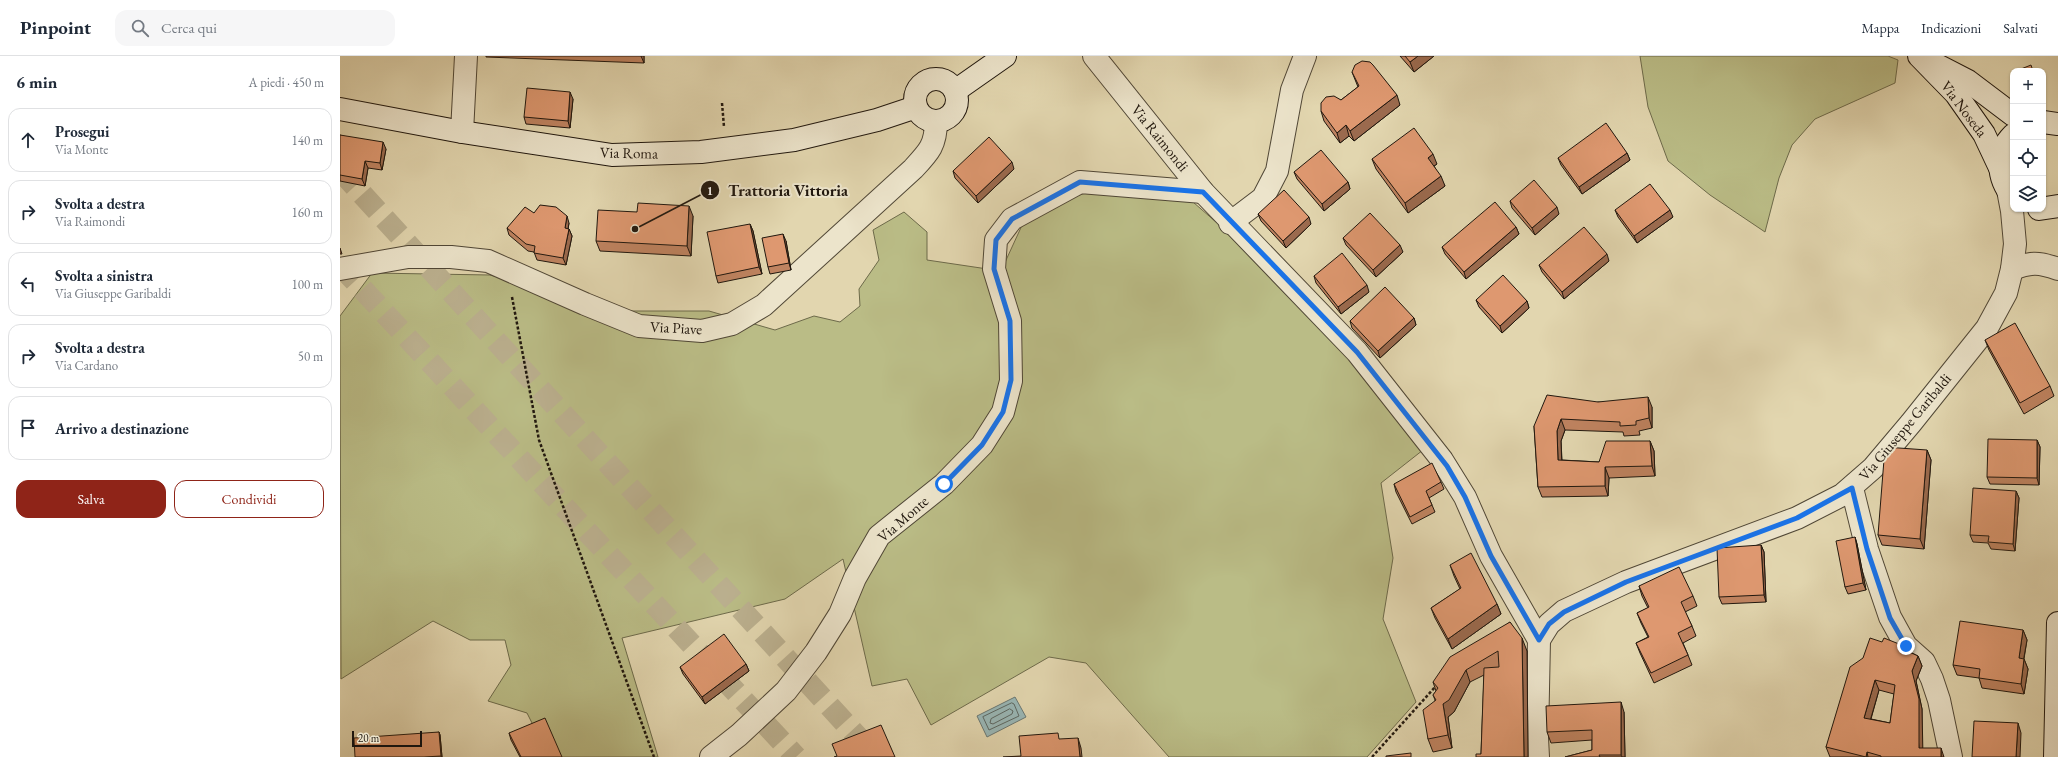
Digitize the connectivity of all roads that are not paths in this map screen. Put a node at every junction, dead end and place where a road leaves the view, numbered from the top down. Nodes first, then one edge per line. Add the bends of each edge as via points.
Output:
1 (466, 56) edge
2 (1005, 56) edge
3 (1094, 56) edge
4 (1305, 56) edge
5 (1919, 56) edge
6 (955, 91) junction
7 (916, 107) junction
8 (340, 109) edge
9 (2010, 113) edge
10 (936, 121) junction
11 (2046, 122) edge
12 (2058, 124) edge
13 (462, 132) junction
14 (2010, 139) edge
15 (2000, 168) junction
16 (1203, 192) junction
17 (2010, 194) edge
18 (2048, 209) edge
19 (2012, 212) edge
20 (1230, 223) junction
21 (2015, 244) junction
22 (340, 269) edge
23 (2012, 269) junction
24 (2058, 269) edge
25 (1852, 488) junction
26 (2058, 623) edge
27 (1539, 640) junction
28 (711, 757) edge
29 (1538, 757) edge
30 (1951, 757) edge
31 (2055, 757) edge

1 - 13 street
2 - 6 street
3 - 16 street, Via Raimondi
4 - 20 street via 1292,90 1277,171 1263,198
5 - 9 street, Via Noseda via 1968,81
5 - 15 street, Via Noseda via 1956,94 1984,134
6 - 7 street via 946,81 927,80 917,88
6 - 10 street via 957,97 954,111
7 - 10 street via 923,117
7 - 13 street, Via Roma via 877,120 794,140 701,152 612,155
8 - 13 street, Via Roma
10 - 22 street, Via Piave via 936,133 930,151 913,169 764,305 732,324 702,331 639,326 488,261 450,257 408,258
11 - 12 street
14 - 15 street via 2002,152
15 - 17 street, Via Noseda
16 - 20 street, Via Raimondi
16 - 28 street, Via Monte via 1080,182 1012,219 996,240 994,269 1010,321 1011,380 1003,412 982,445 944,484 879,536 855,578 840,614 816,652 786,691 740,735
18 - 21 street, Via Giuseppe Garibaldi
19 - 21 street, Via Giuseppe Garibaldi
20 - 27 street, Via Raimondi via 1357,352 1447,466 1465,497 1491,556
21 - 23 street, Via Giuseppe Garibaldi
23 - 24 street via 2028,264 2044,264
23 - 25 street, Via Giuseppe Garibaldi via 2006,293 1987,328 1912,423
25 - 27 street, Via Giuseppe Garibaldi via 1797,518 1626,582 1564,612 1549,624
25 - 30 street via 1867,549 1890,618 1906,646 1924,662 1932,679
26 - 31 street
27 - 29 street

